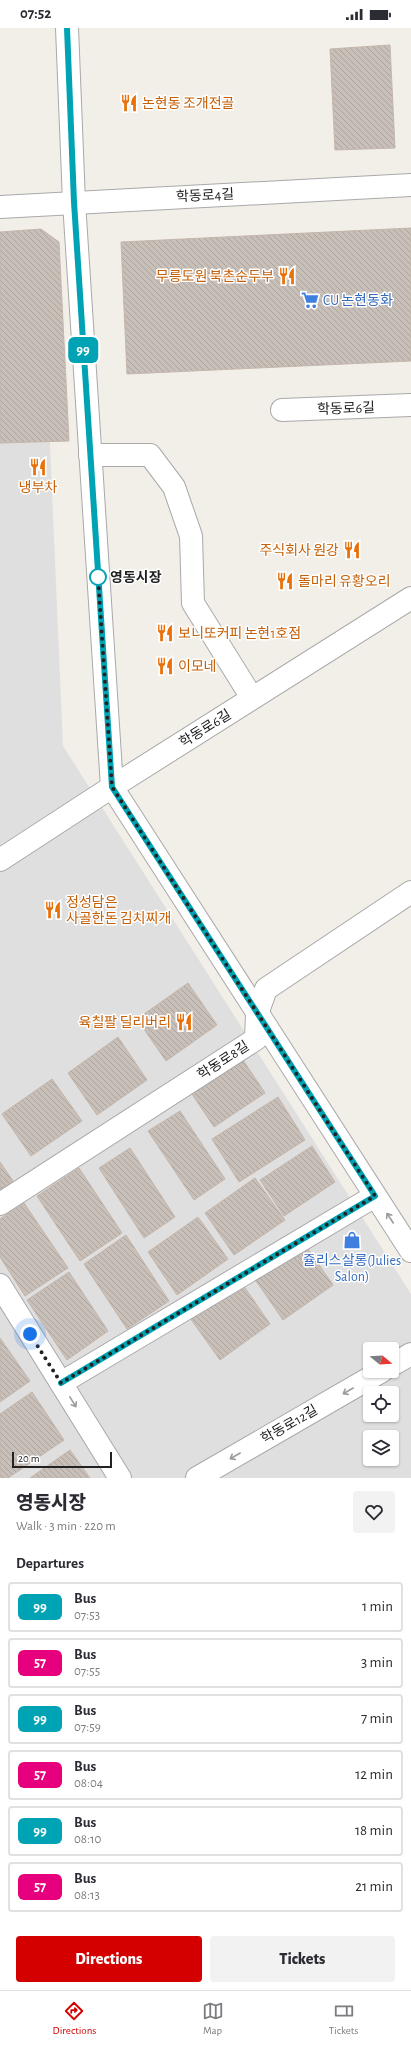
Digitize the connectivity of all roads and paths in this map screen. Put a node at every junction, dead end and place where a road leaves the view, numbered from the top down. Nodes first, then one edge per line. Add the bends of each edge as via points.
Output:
1 (67, 28) edge
2 (411, 185) edge
3 (74, 202) junction
4 (0, 206) edge
5 (411, 405) edge
6 (282, 410) dead end
7 (90, 455) junction
8 (411, 598) edge
9 (252, 698) junction
10 (112, 787) junction
11 (0, 860) edge
12 (411, 892) edge
13 (257, 1014) junction
14 (375, 1196) junction
15 (0, 1204) edge
16 (409, 1243) edge
17 (0, 1285) edge
18 (411, 1354) edge
19 (399, 1361) edge
20 (370, 1378) edge
21 (61, 1383) junction
22 (120, 1478) edge
23 (197, 1478) edge

1 - 3 street
2 - 3 street, 학동로4길
3 - 4 street, 학동로4길
3 - 7 street
5 - 6 street, 학동로6길
7 - 9 street via 150,455 174,487 191,536 193,603
7 - 10 street
8 - 9 street, 학동로6길
9 - 10 street, 학동로6길
10 - 11 street, 학동로6길
10 - 13 street
12 - 13 street, 학동로8길 via 266,989
13 - 14 street
13 - 15 street, 학동로8길 via 256,1039
16 -> 14 street
14 - 21 street
17 - 21 street
18 - 19 street
20 -> 23 street, 학동로12길
21 -> 22 street

